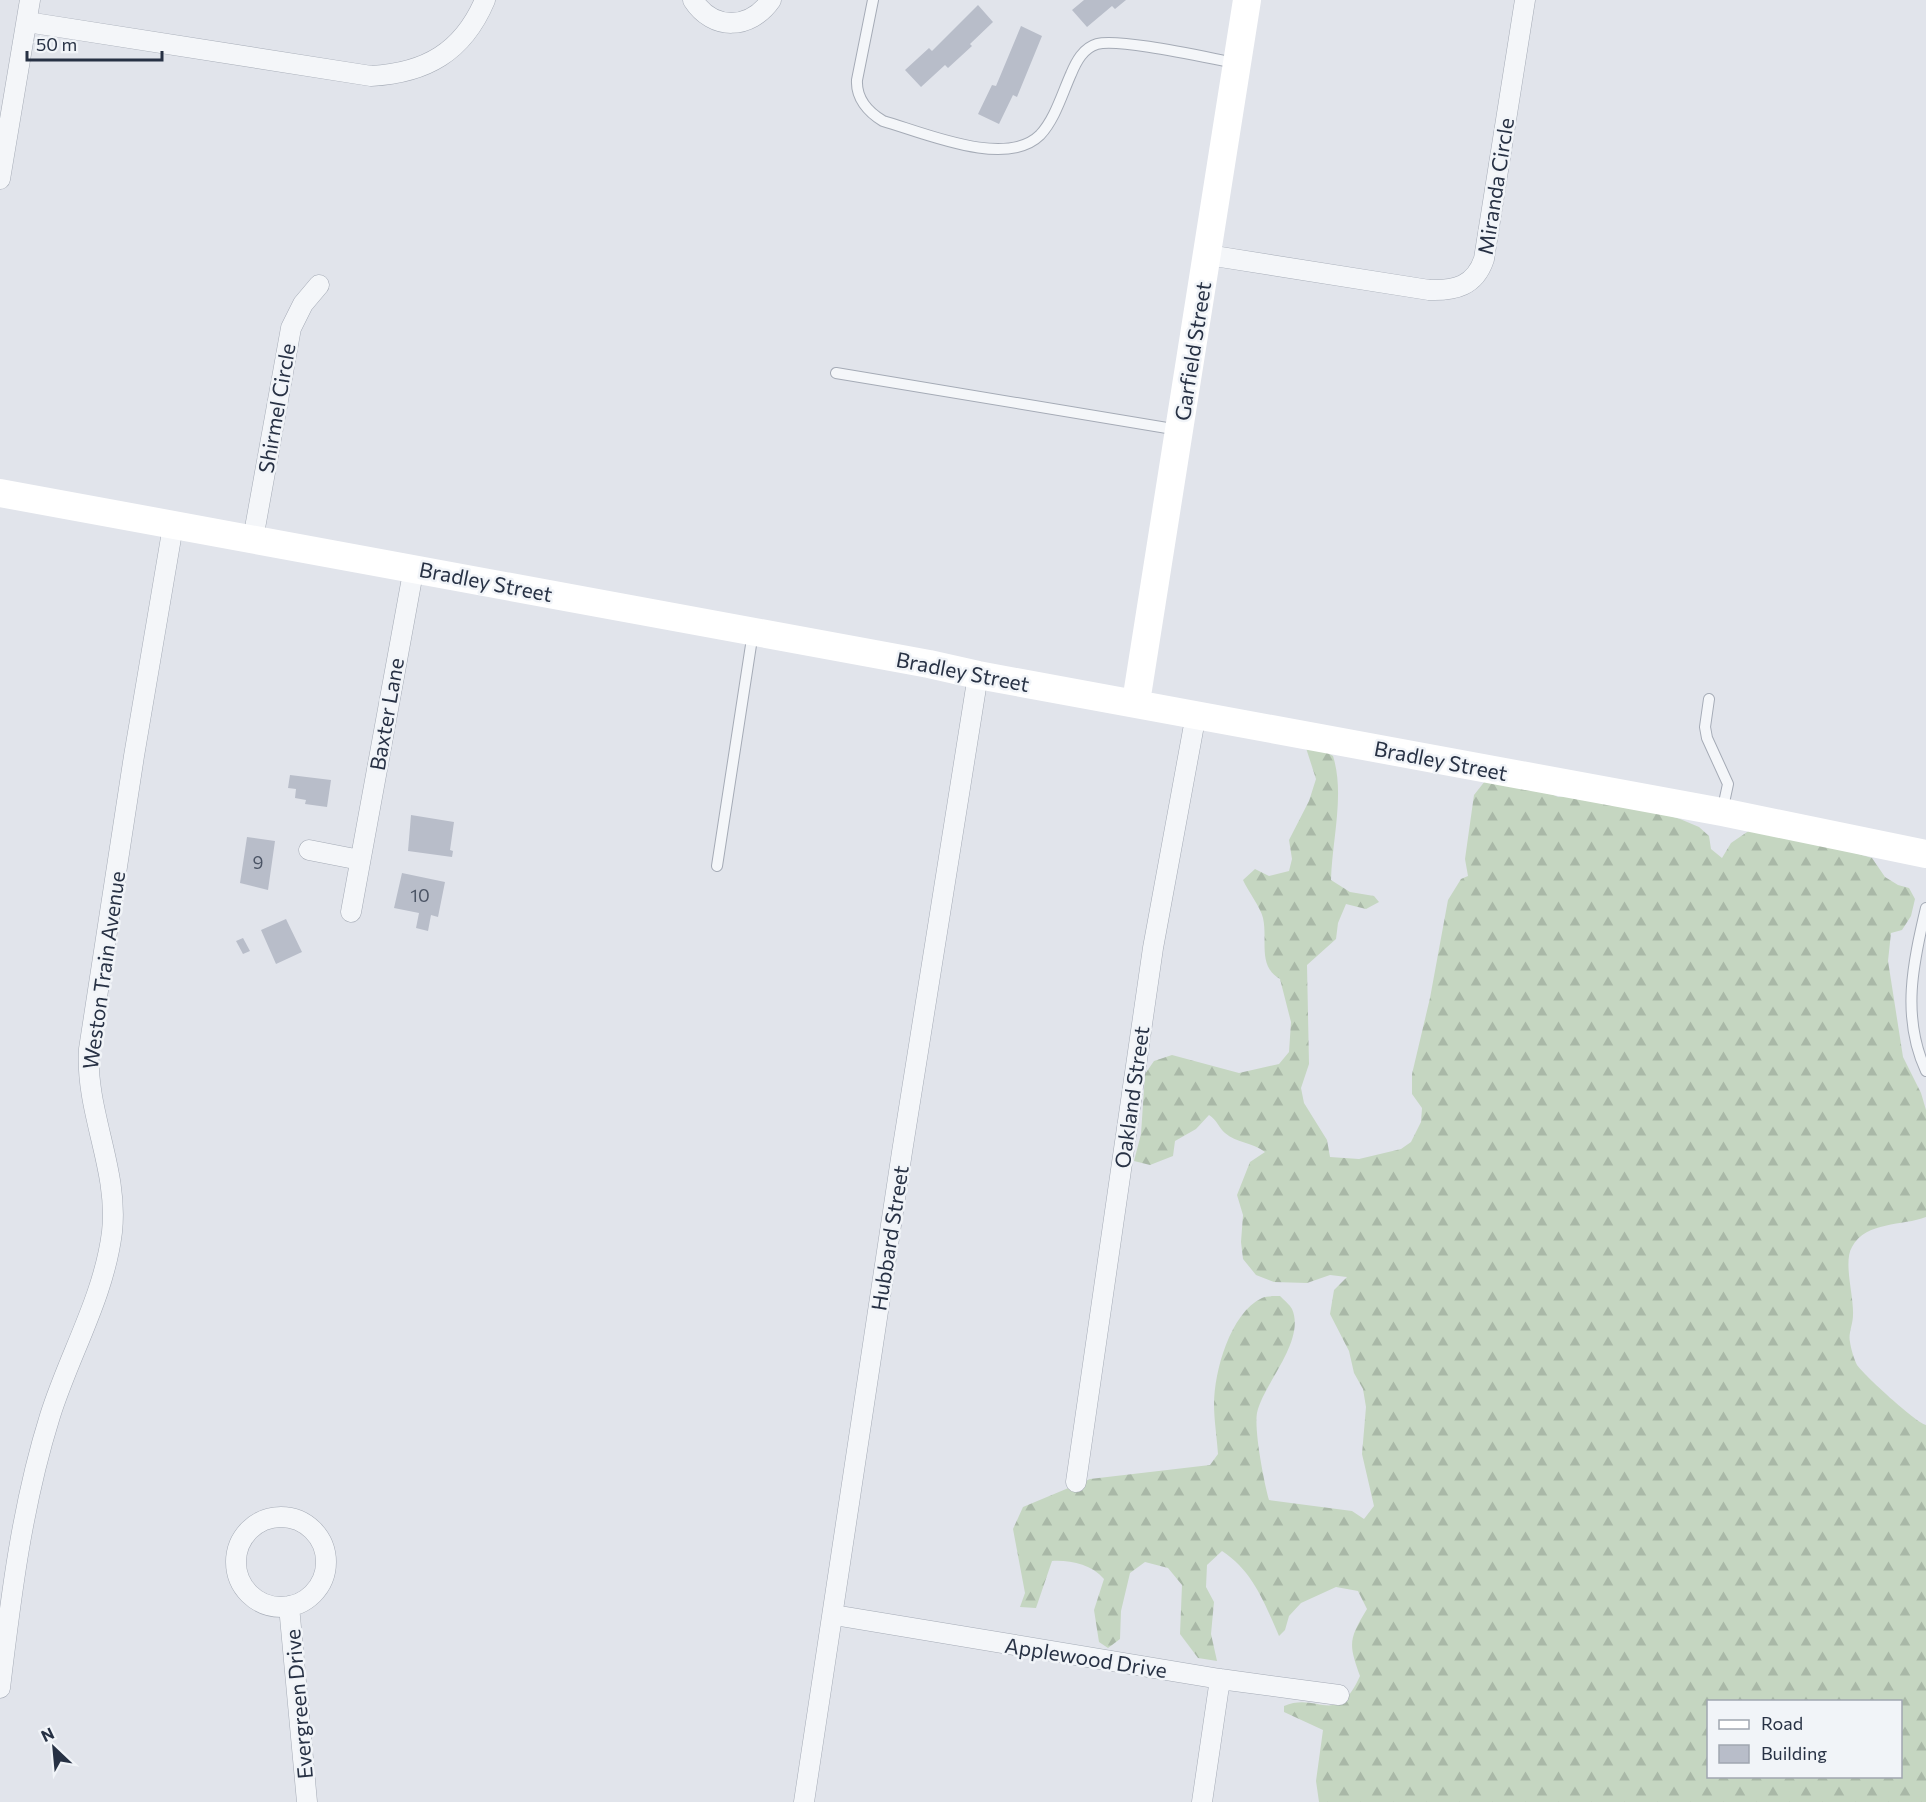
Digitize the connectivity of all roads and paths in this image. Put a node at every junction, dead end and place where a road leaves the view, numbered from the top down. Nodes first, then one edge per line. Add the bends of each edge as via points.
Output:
1 (30, 0) edge
2 (485, 0) edge
3 (693, 0) edge
4 (771, 0) edge
5 (873, 0) edge
6 (1247, 0) edge
7 (1524, 0) edge
8 (27, 22) junction
9 (1237, 63) junction
10 (0, 178) edge
11 (1208, 255) junction
12 (319, 285) dead end
13 (836, 373) dead end
14 (1179, 430) junction
15 (0, 493) edge
16 (173, 526) junction
17 (253, 539) junction
18 (414, 567) junction
19 (753, 632) junction
20 (978, 675) junction
21 (1709, 699) dead end
22 (1136, 702) junction
23 (1196, 714) junction
24 (1722, 812) junction
25 (309, 850) dead end
26 (1926, 854) edge
27 (360, 860) junction
28 (717, 866) dead end
29 (1926, 908) edge
30 (351, 912) dead end
31 (1926, 1071) edge
32 (1076, 1482) dead end
33 (289, 1606) junction
34 (834, 1615) junction
35 (1220, 1679) junction
36 (0, 1688) edge
37 (1340, 1695) dead end
38 (307, 1802) edge
39 (804, 1802) edge
40 (1202, 1802) edge

1 - 8 street
2 - 8 street via 468,31 446,53 416,70 371,76
3 - 4 street via 711,20 726,24 753,19
5 - 9 lane via 857,80 865,105 883,121 977,148 1012,148 1039,136 1051,119 1076,63 1095,45 1118,44
6 - 9 main road, Garfield Street
7 - 11 street, Miranda Circle via 1484,259 1471,281 1453,289 1429,290
8 - 10 street
9 - 11 main road, Garfield Street
11 - 14 main road, Garfield Street
12 - 17 street, Shirmel Circle via 303,304 291,328
13 - 14 lane
14 - 22 main road, Garfield Street
15 - 16 main road, Bradley Street
16 - 17 main road, Bradley Street
16 - 36 street, Weston Train Avenue via 87,1072 112,1181 112,1233 98,1292 51,1414 32,1477 14,1575
17 - 18 main road, Bradley Street
18 - 19 main road, Bradley Street
18 - 27 street, Baxter Lane
19 - 20 main road, Bradley Street
19 - 28 lane
20 - 22 main road, Bradley Street
20 - 34 street, Hubbard Street
21 - 24 lane via 1707,738 1728,784
22 - 23 main road, Bradley Street
23 - 24 main road, Bradley Street
23 - 32 street, Oakland Street via 1153,948
24 - 26 main road, Bradley Street
25 - 27 street
27 - 30 street, Baxter Lane
29 - 31 lane via 1910,986 1915,1037
33 - 33 street, Evergreen Drive via 309,1597 319,1586 326,1565 324,1551 314,1532 302,1523 274,1518 248,1532 240,1545 237,1566 240,1581 254,1598 274,1606
33 - 38 street, Evergreen Drive
34 - 35 street, Applewood Drive
34 - 39 street, Hubbard Street
35 - 37 street, Applewood Drive
35 - 40 street

